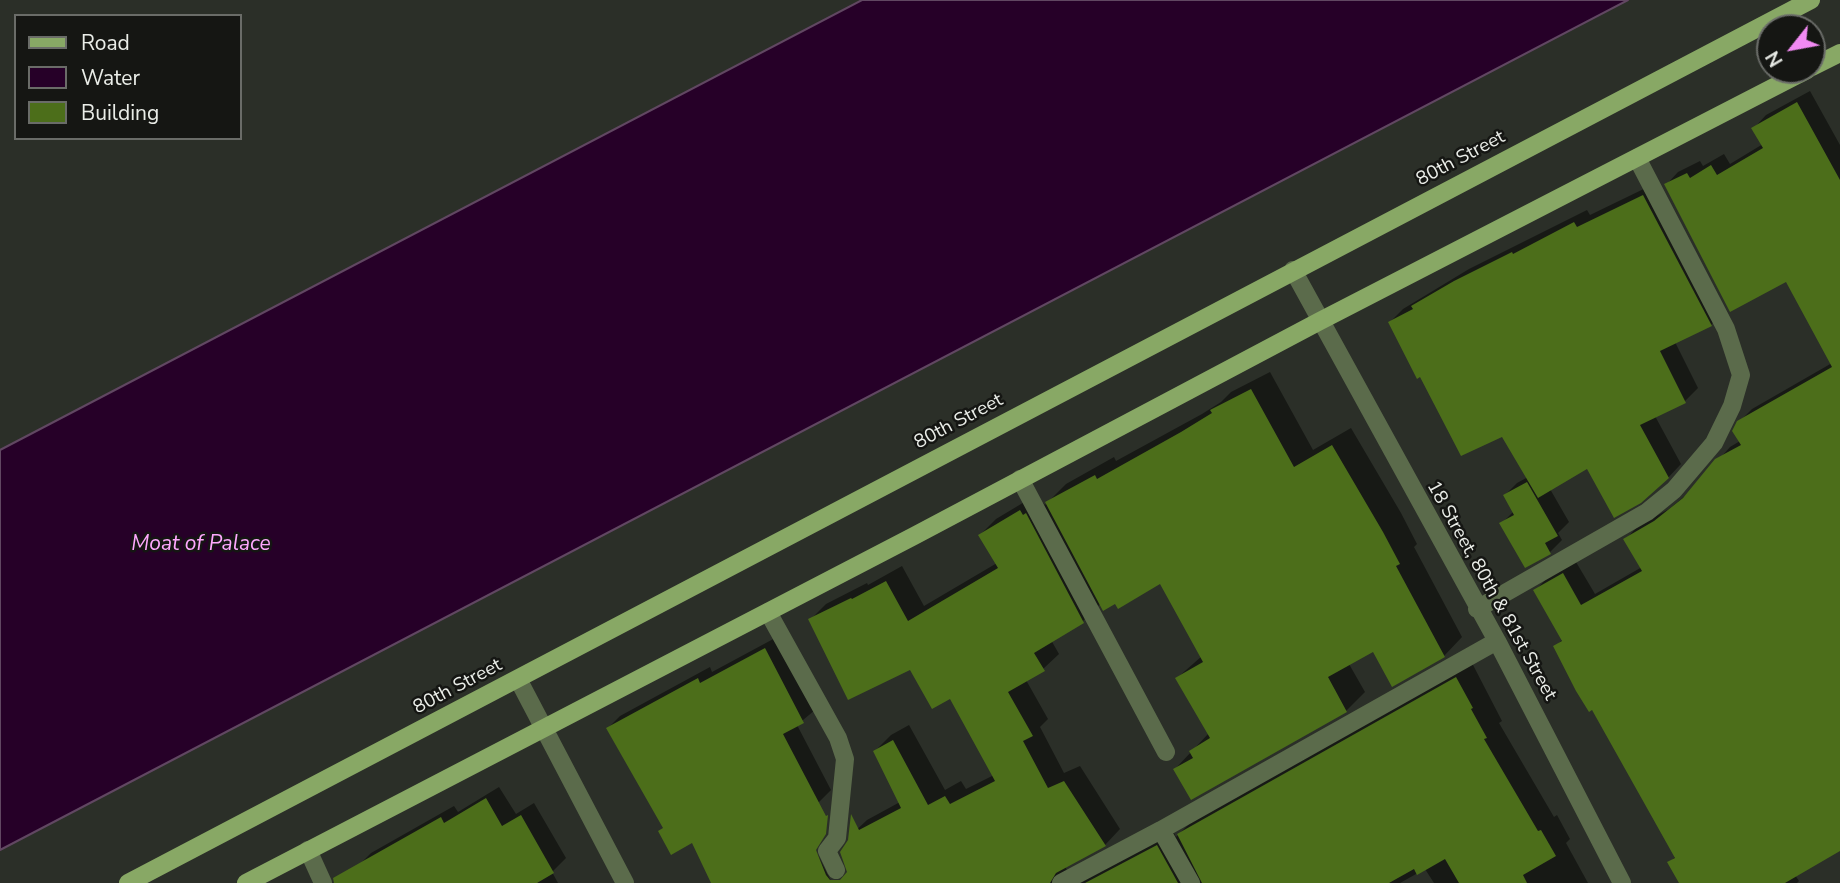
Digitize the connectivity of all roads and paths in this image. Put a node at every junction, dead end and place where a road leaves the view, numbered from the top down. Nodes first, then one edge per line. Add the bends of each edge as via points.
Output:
1 (1811, 0) edge
2 (1780, 84) edge
3 (1637, 158) junction
4 (1293, 270) junction
5 (1320, 320) junction
6 (1020, 479) junction
7 (1477, 608) junction
8 (768, 612) junction
9 (1497, 641) junction
10 (518, 679) junction
11 (545, 728) junction
12 (1166, 752) dead end
13 (1161, 830) junction
14 (307, 850) junction
15 (836, 870) dead end
16 (128, 883) edge
17 (246, 883) edge
18 (323, 883) edge
19 (625, 883) edge
20 (1061, 883) edge
21 (1191, 883) edge
22 (1622, 883) edge

1 - 4 main road, 80th Street
2 - 3 main road
3 - 5 main road
3 - 7 street via 1726,329 1741,375 1732,406 1714,443 1674,490 1647,512
4 - 5 street, 18 Street, 80th & 81st Street
4 - 10 main road, 80th Street
5 - 6 main road
5 - 7 street, 18 Street, 80th & 81st Street
6 - 8 main road
6 - 12 street
7 - 9 street, 18 Street, 80th & 81st Street
8 - 11 main road
8 - 15 street via 838,738 845,759 837,838 827,850
9 - 13 street
9 - 22 street, 18 Street, 80th & 81st Street
10 - 11 street
10 - 16 main road, 80th Street
11 - 14 main road
11 - 19 street
13 - 20 street
13 - 21 street
14 - 17 main road
14 - 18 street

